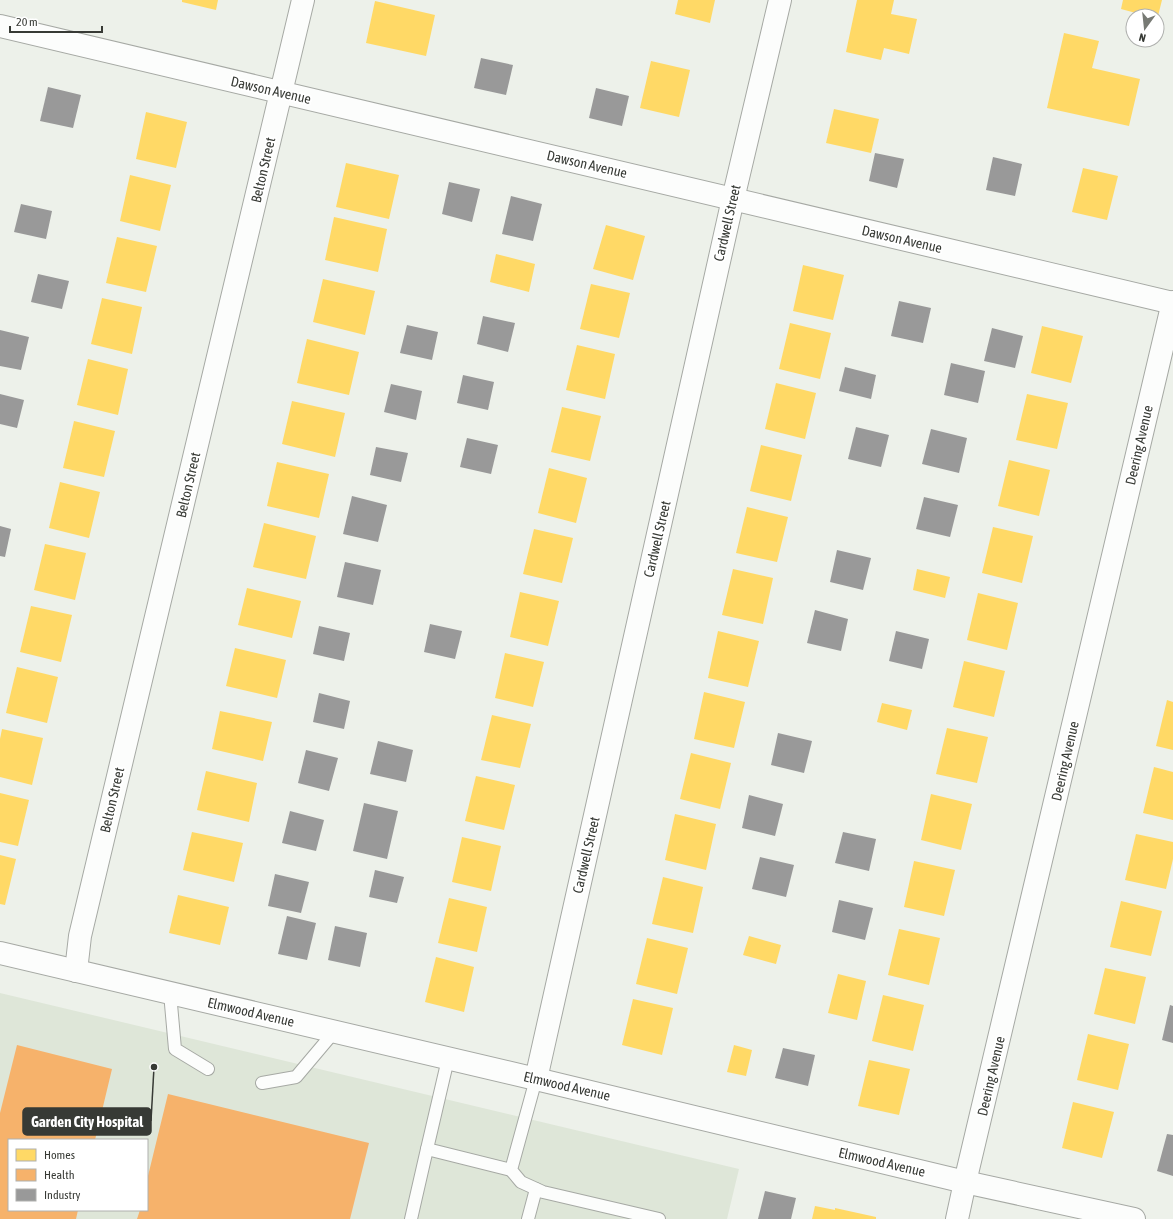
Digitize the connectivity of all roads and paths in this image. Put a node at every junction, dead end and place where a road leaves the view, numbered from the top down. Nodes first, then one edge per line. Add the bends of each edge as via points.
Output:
1 (303, 0) edge
2 (780, 0) edge
3 (0, 26) edge
4 (282, 92) junction
5 (733, 199) junction
6 (1173, 303) edge
7 (0, 953) edge
8 (76, 971) junction
9 (170, 993) junction
10 (334, 1032) junction
11 (448, 1059) junction
12 (208, 1069) dead end
13 (536, 1079) junction
14 (262, 1083) dead end
15 (427, 1149) junction
16 (511, 1170) junction
17 (965, 1182) junction
18 (536, 1188) junction
19 (410, 1219) edge
20 (528, 1219) edge
21 (659, 1219) edge
22 (957, 1219) edge
23 (1134, 1219) edge

1 - 4 street, Belton Street
2 - 5 street, Cardwell Street
3 - 4 street, Dawson Avenue
4 - 5 street, Dawson Avenue
4 - 8 street, Belton Street via 80,936
5 - 6 street, Dawson Avenue
5 - 13 street, Cardwell Street
6 - 17 street, Deering Avenue
7 - 8 street, Elmwood Avenue
8 - 9 street, Elmwood Avenue
9 - 10 street, Elmwood Avenue
9 - 12 lane via 175,1049
10 - 11 street, Elmwood Avenue
10 - 14 lane via 296,1077
11 - 13 street, Elmwood Avenue
11 - 15 lane
13 - 16 lane
13 - 17 street, Elmwood Avenue
15 - 16 lane
15 - 19 lane
16 - 18 lane via 521,1182
17 - 22 street, Deering Avenue
17 - 23 street, Elmwood Avenue
18 - 20 lane
18 - 21 lane via 543,1192

